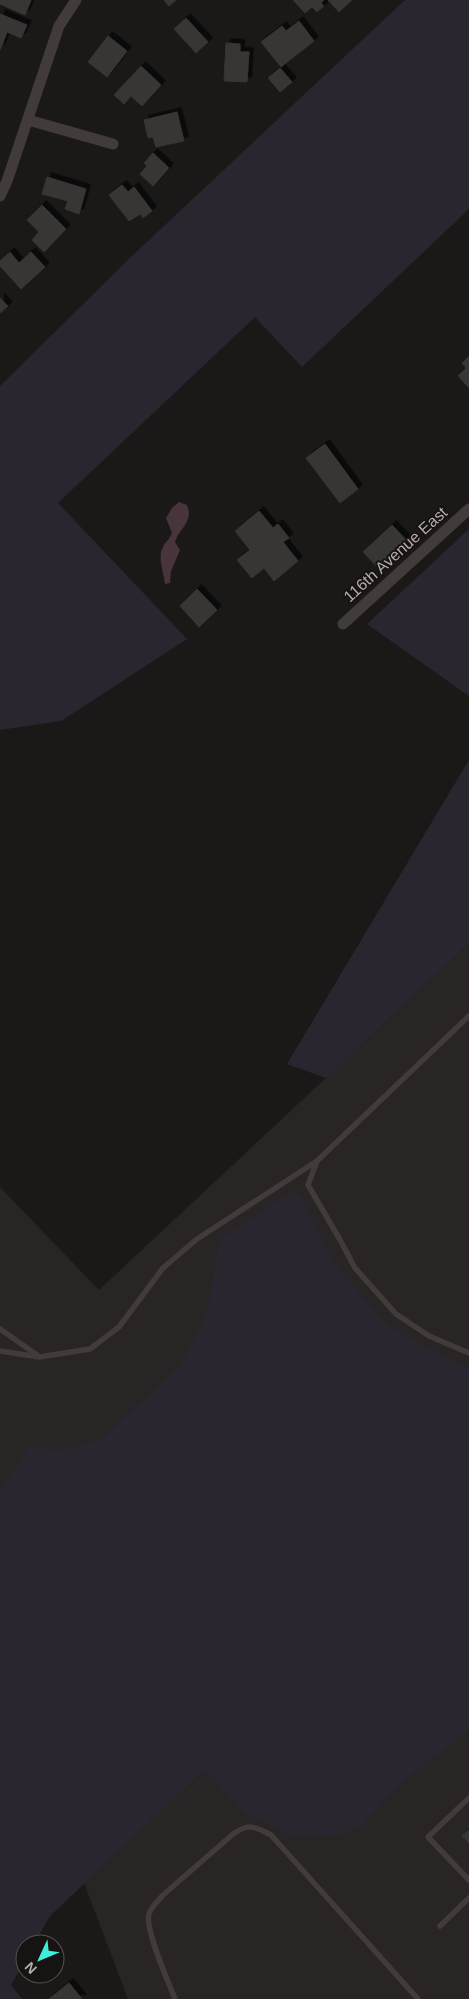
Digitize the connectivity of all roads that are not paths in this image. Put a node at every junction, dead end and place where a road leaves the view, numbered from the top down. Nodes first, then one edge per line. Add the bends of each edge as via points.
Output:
1 (76, 0) edge
2 (28, 120) junction
3 (113, 144) dead end
4 (0, 196) edge
5 (469, 509) edge
6 (343, 624) dead end
7 (469, 1016) edge
8 (317, 1160) junction
9 (0, 1328) edge
10 (0, 1351) edge
11 (469, 1353) edge
12 (39, 1357) junction
13 (469, 1798) edge
14 (469, 1880) edge
15 (469, 1898) edge
16 (440, 1926) dead end
17 (175, 1999) edge
18 (418, 1999) edge

1 - 2 street via 59,26
2 - 3 street
2 - 4 street
5 - 6 street, 116th Avenue East
7 - 8 lane
8 - 11 lane via 308,1186 354,1268 396,1314 429,1336
8 - 12 lane via 197,1239 163,1268 119,1327 90,1350
9 - 12 lane
10 - 12 lane
13 - 14 lane via 428,1837
15 - 16 lane
17 - 18 lane via 148,1924 148,1915 163,1896 198,1865 242,1827 249,1826 271,1835

